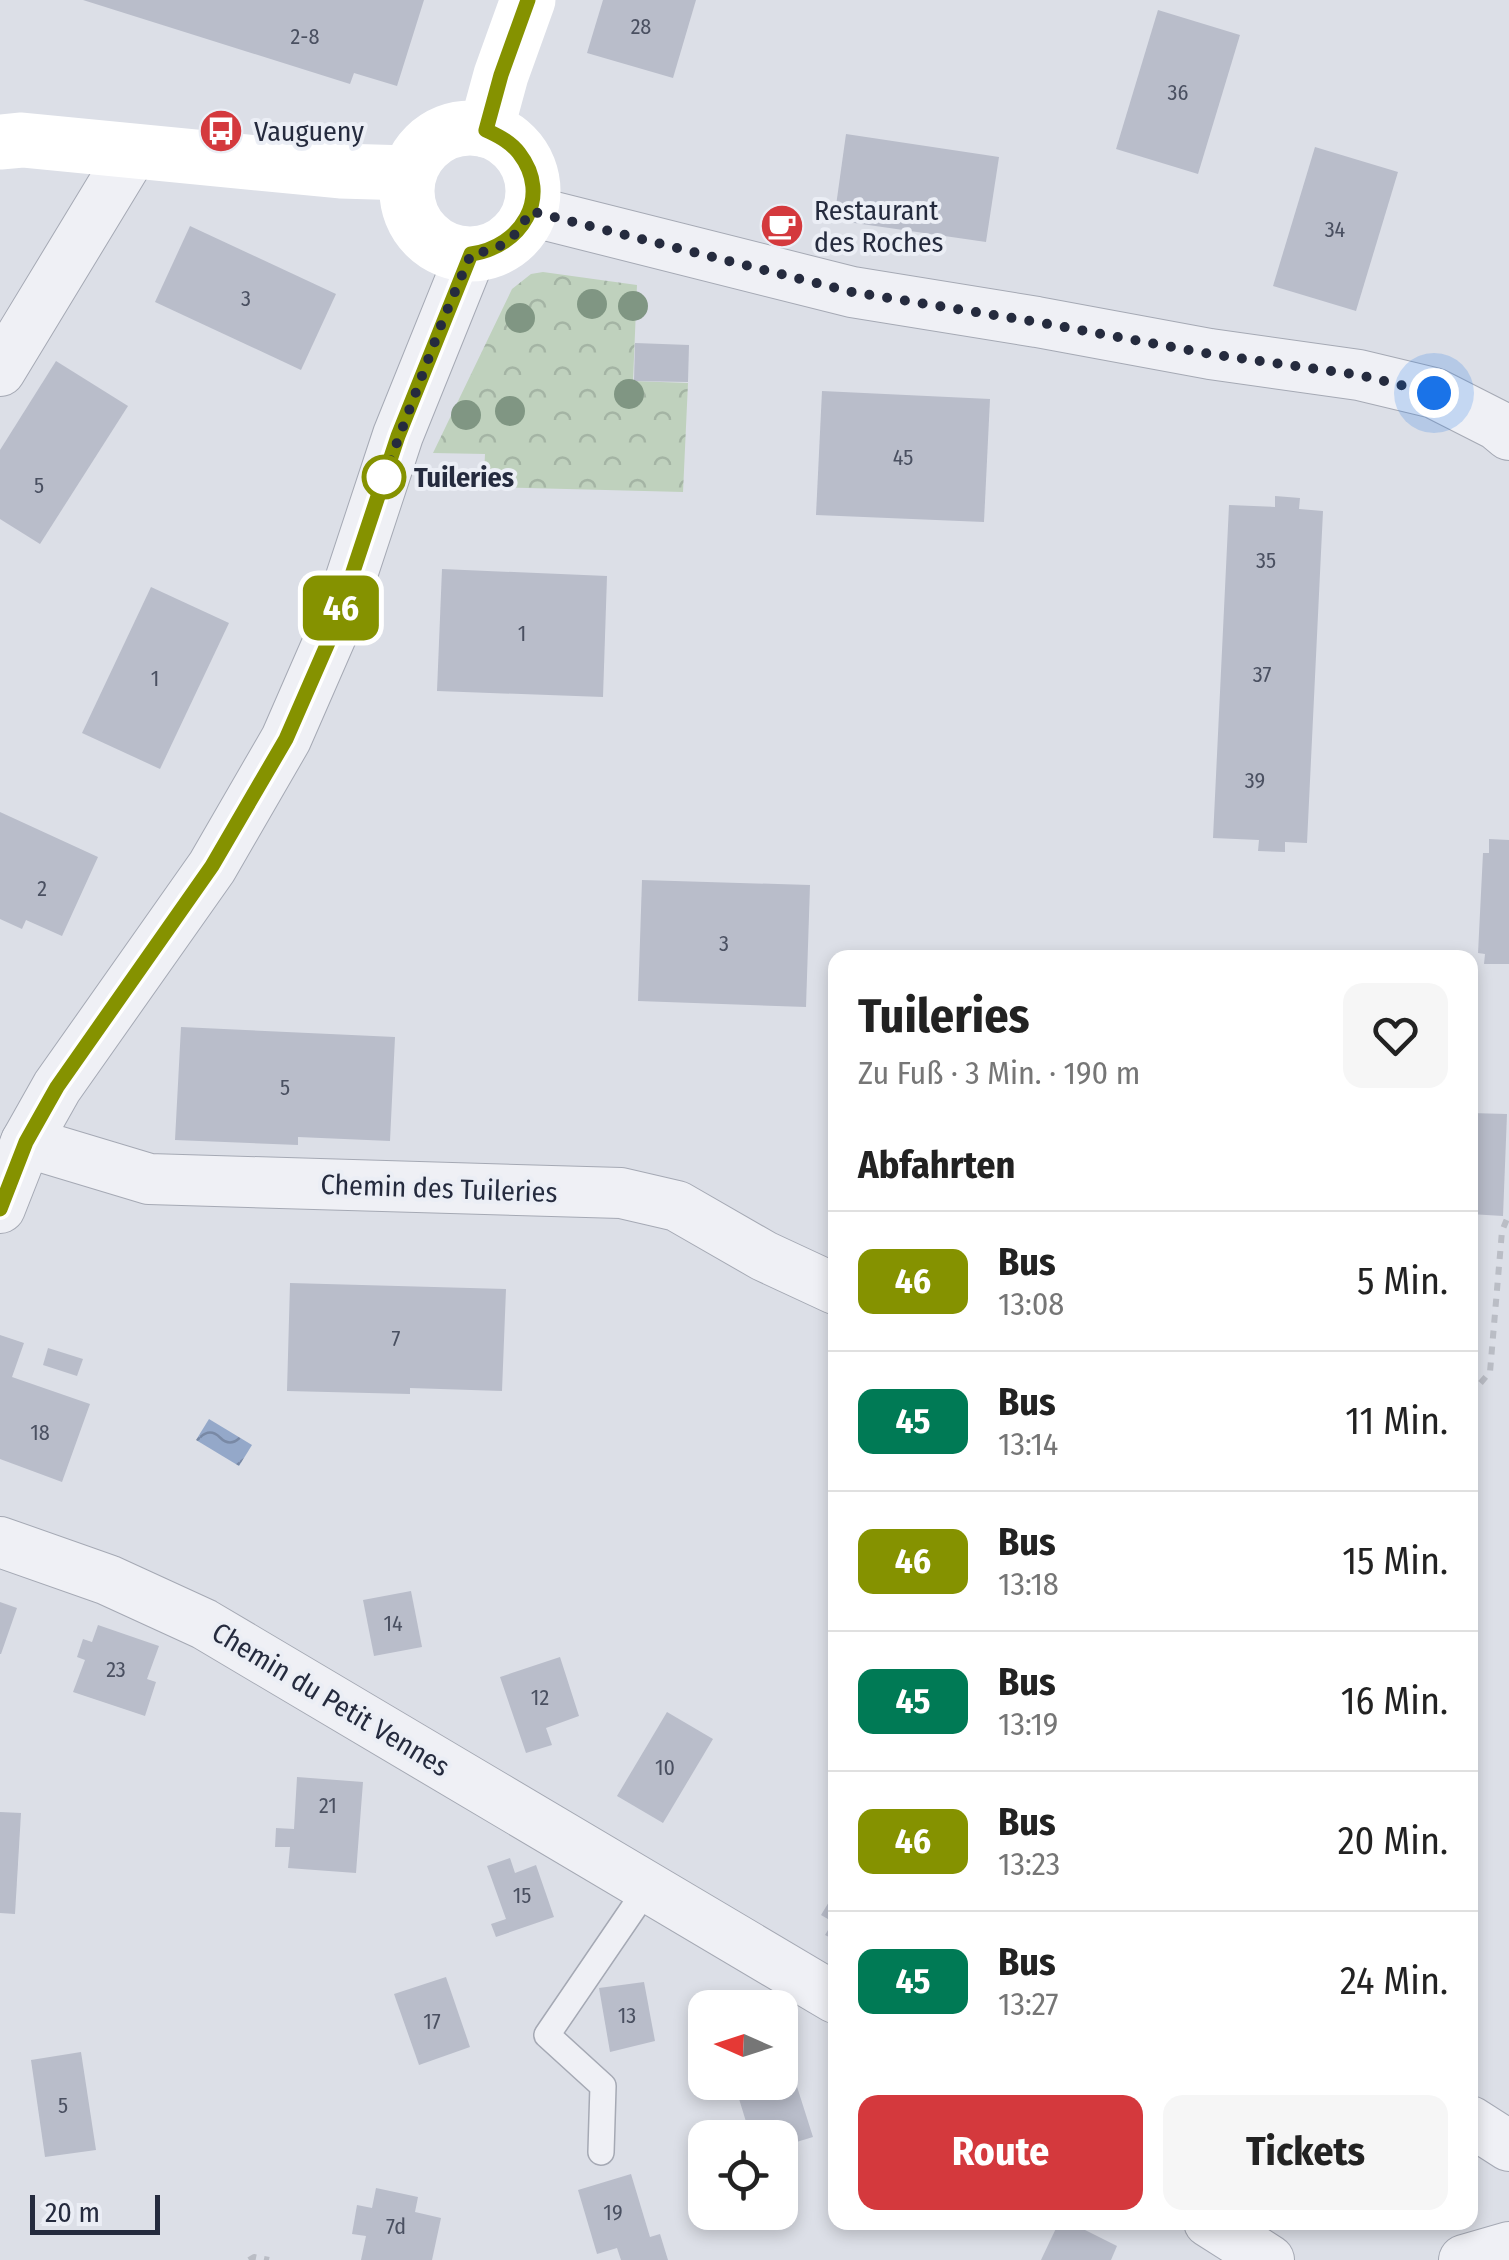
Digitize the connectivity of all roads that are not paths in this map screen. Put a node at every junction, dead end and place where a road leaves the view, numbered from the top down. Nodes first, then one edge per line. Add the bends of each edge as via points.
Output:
1 (528, 0) edge
2 (486, 130) junction
3 (0, 142) edge
4 (133, 152) junction
5 (409, 173) junction
6 (530, 211) junction
7 (471, 254) junction
8 (0, 371) edge
9 (1509, 435) edge
10 (26, 1142) junction
11 (0, 1208) edge
12 (828, 1286) edge
13 (0, 1542) edge
14 (648, 1887) junction
15 (828, 1994) edge
16 (1478, 2126) edge
17 (1509, 2146) edge
18 (601, 2152) dead end
19 (1221, 2230) edge
20 (1509, 2248) edge
21 (1269, 2260) edge
22 (1464, 2260) edge

1 - 2 street
2 - 5 street via 447,132
2 - 6 street via 519,152 529,170
3 - 4 street
4 - 5 street
4 - 8 street
5 - 7 street via 410,212 419,229 451,252
6 - 7 street via 507,242
6 - 9 street via 852,292 1359,375 1434,393
7 - 10 street via 398,436 334,629 286,739 212,866 57,1087
10 - 11 street
10 - 12 street, Chemin des Tuileries via 149,1179 621,1193 677,1206
13 - 14 street, Chemin du Petit Vennes via 108,1580 204,1624
14 - 15 street, Chemin du Petit Vennes
14 - 18 lane via 547,2035 603,2086
16 - 17 street
19 - 21 street
20 - 22 street

